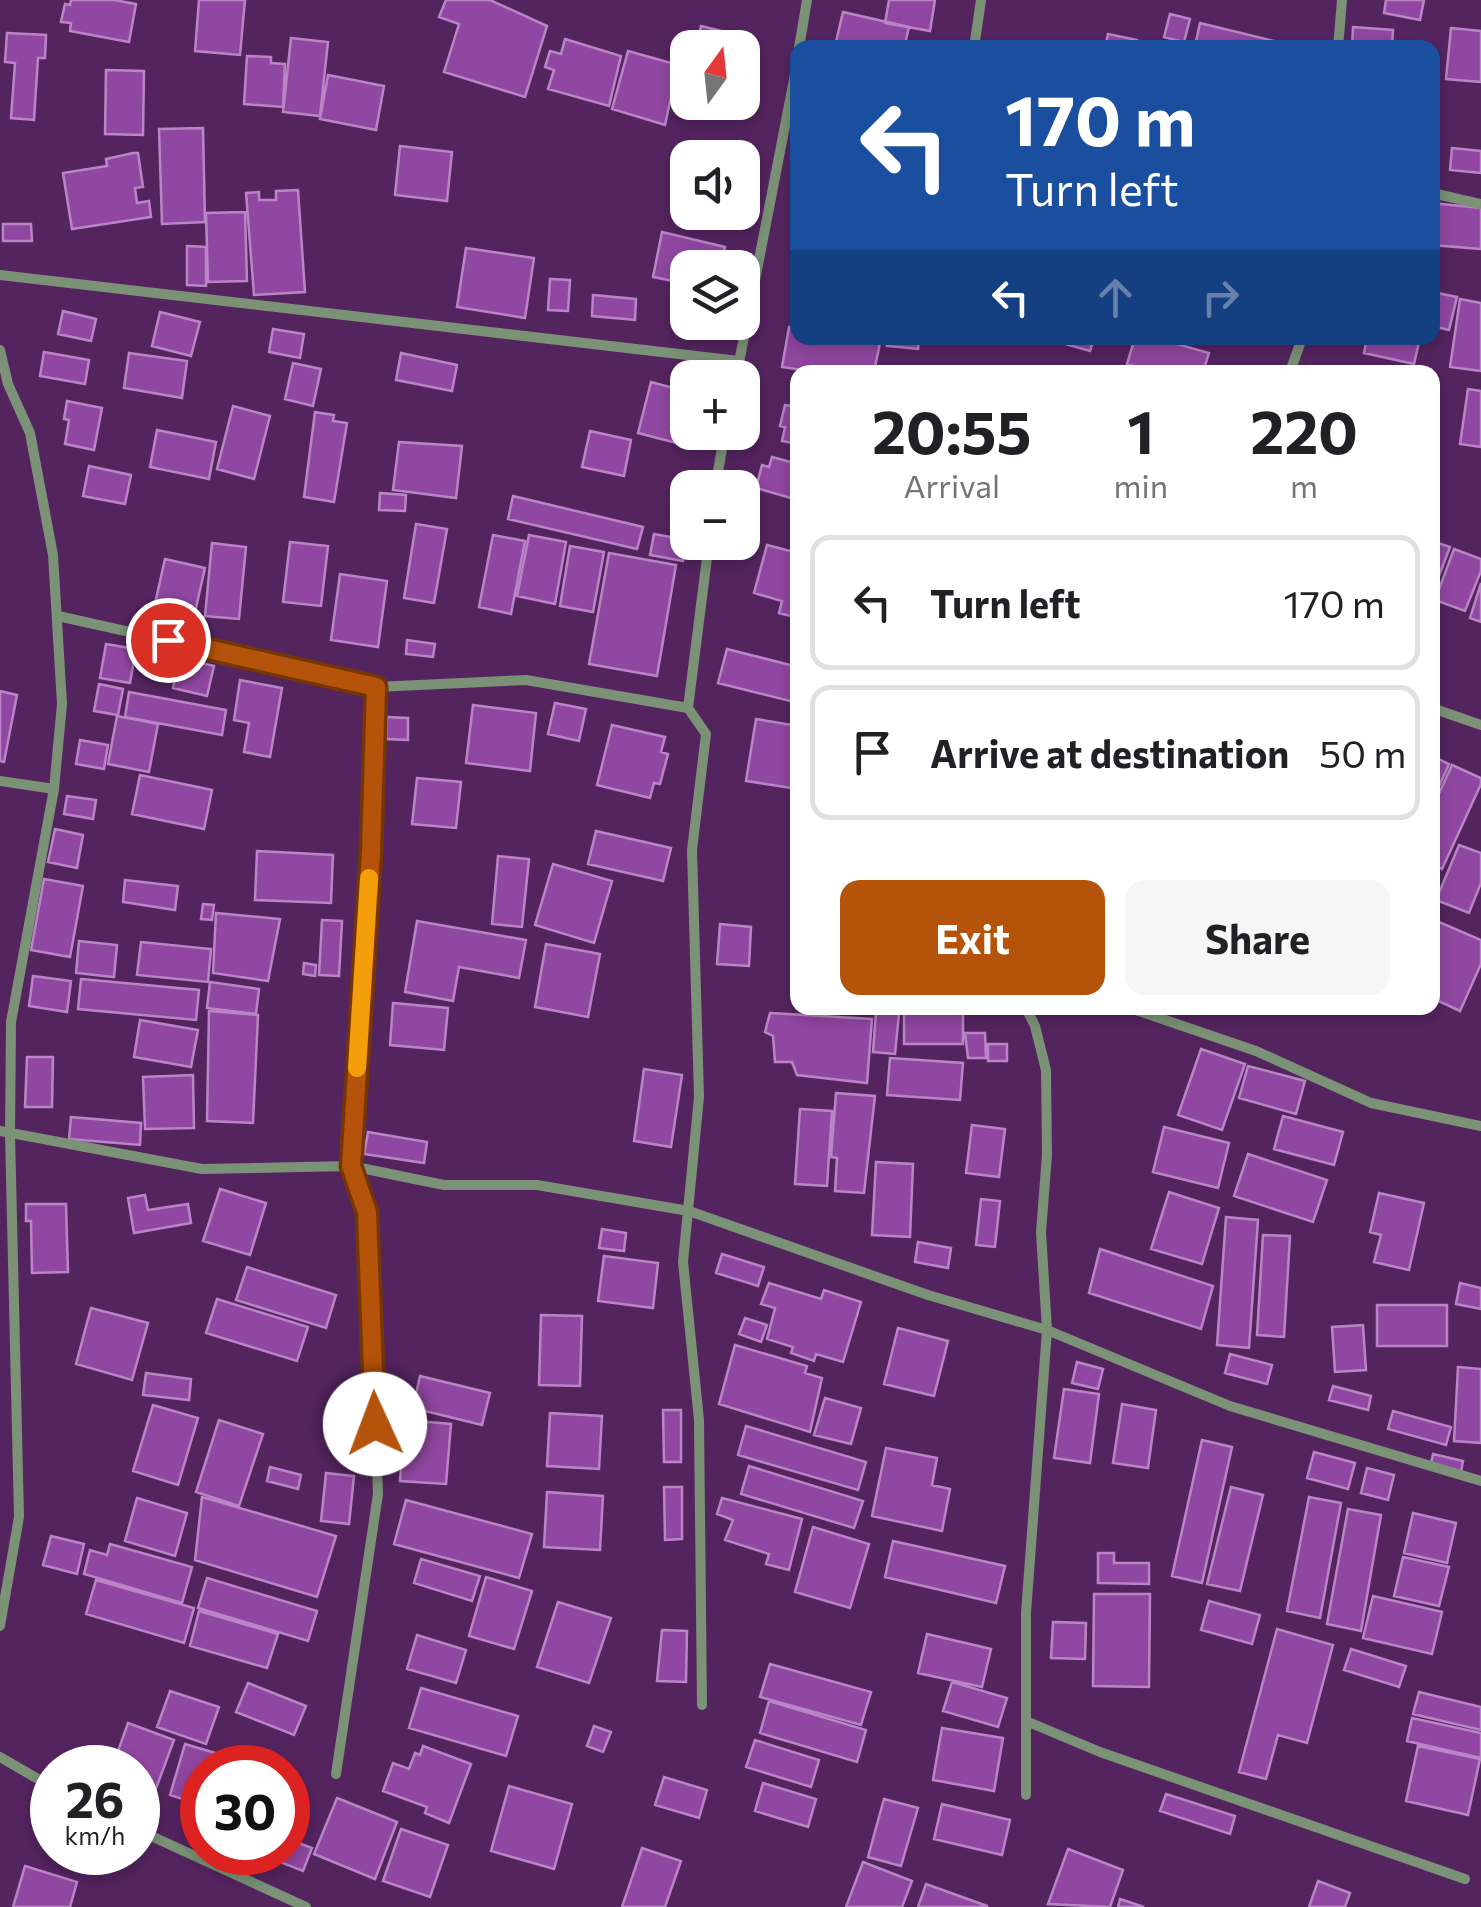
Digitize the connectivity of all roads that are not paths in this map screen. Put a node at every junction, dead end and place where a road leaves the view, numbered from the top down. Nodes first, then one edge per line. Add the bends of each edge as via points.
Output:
1 (808, 0) edge
2 (981, 0) edge
3 (1342, 0) edge
4 (801, 40) edge
5 (975, 40) edge
6 (1339, 40) edge
7 (790, 101) edge
8 (1440, 195) edge
9 (1481, 204) edge
10 (0, 276) edge
11 (0, 350) edge
12 (731, 360) edge
13 (740, 360) edge
14 (4, 385) edge
15 (707, 560) edge
16 (58, 616) junction
17 (376, 687) junction
18 (688, 708) junction
19 (1440, 711) edge
20 (1481, 726) edge
21 (0, 781) edge
22 (54, 789) junction
23 (1030, 1015) edge
24 (1151, 1015) edge
25 (1481, 1126) edge
26 (5, 1133) edge
27 (351, 1166) junction
28 (688, 1211) junction
29 (1047, 1330) junction
30 (1481, 1480) edge
31 (0, 1626) edge
32 (702, 1706) dead end
33 (1026, 1721) junction
34 (0, 1757) edge
35 (30, 1774) edge
36 (336, 1774) dead end
37 (1026, 1795) dead end
38 (160, 1840) edge
39 (1465, 1879) dead end
40 (306, 1907) edge

1 - 4 street
2 - 5 street
3 - 6 street
7 - 13 street
8 - 9 street
10 - 12 street
11 - 14 street
14 - 16 street via 30,433 54,555
15 - 18 street
16 - 17 street
16 - 22 street via 62,704
17 - 18 street via 526,680
17 - 27 street
18 - 28 street via 706,734 692,850 698,1096
19 - 20 street
21 - 22 street
22 - 26 street via 11,1022
23 - 29 street via 1046,1070 1041,1232
24 - 25 street via 1256,1051 1371,1103
26 - 27 street via 202,1169
26 - 31 street via 20,1517
27 - 28 street via 444,1185 537,1185
27 - 36 street via 367,1212 378,1494
28 - 29 street
28 - 32 street via 683,1262 699,1420
29 - 30 street via 1230,1406
29 - 33 street via 1026,1613
33 - 37 street
33 - 39 street
34 - 35 street
38 - 40 street

